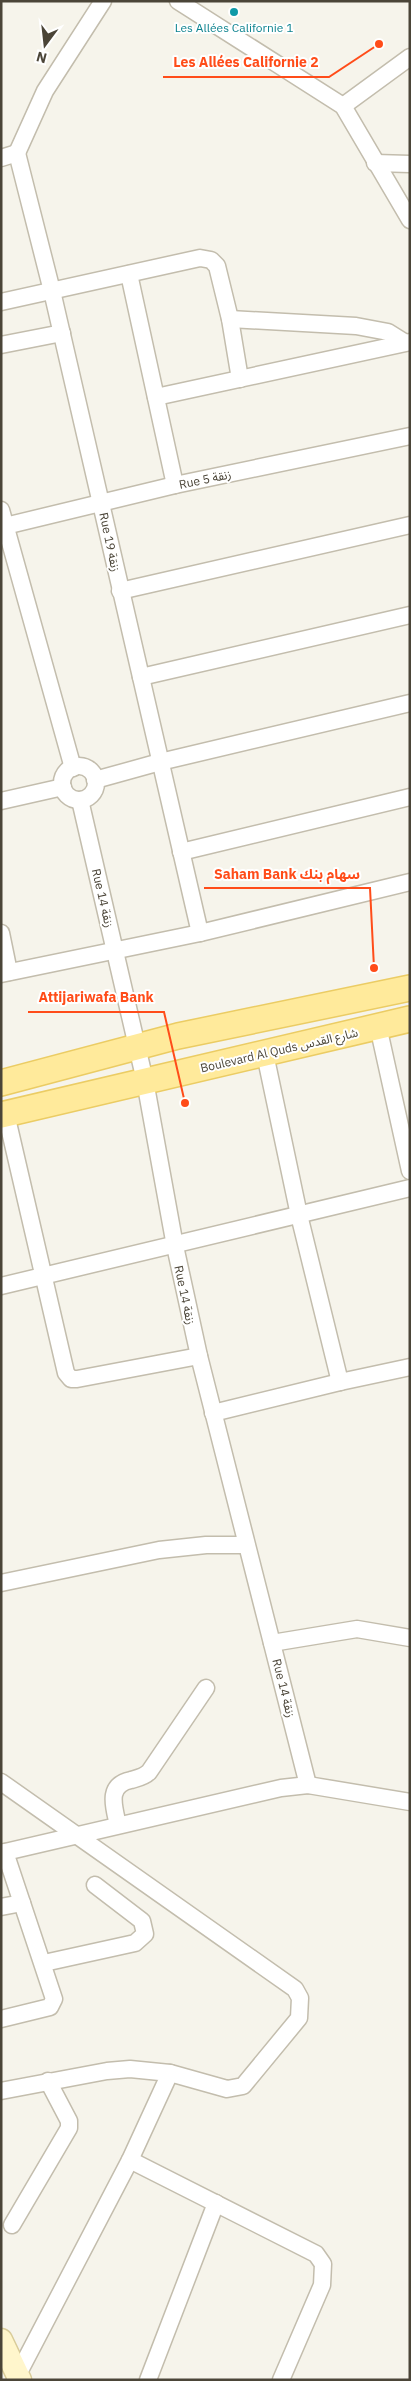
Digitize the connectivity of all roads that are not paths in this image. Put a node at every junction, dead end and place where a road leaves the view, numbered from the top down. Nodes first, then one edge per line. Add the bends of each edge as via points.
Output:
1 (103, 1) edge
2 (178, 1) edge
3 (410, 57) edge
4 (343, 106) junction
5 (9, 156) edge
6 (375, 163) junction
7 (410, 164) edge
8 (410, 220) edge
9 (128, 274) junction
10 (52, 291) junction
11 (1, 302) edge
12 (230, 319) junction
13 (62, 333) junction
14 (407, 342) edge
15 (1, 345) edge
16 (240, 379) junction
17 (156, 397) junction
18 (410, 436) edge
19 (175, 486) junction
20 (102, 503) junction
21 (1, 510) edge
22 (410, 525) edge
23 (3, 527) edge
24 (120, 591) junction
25 (410, 615) edge
26 (141, 677) junction
27 (410, 703) edge
28 (160, 762) junction
29 (73, 768) junction
30 (95, 780) junction
31 (63, 787) junction
32 (410, 797) edge
33 (80, 800) junction
34 (1, 801) edge
35 (181, 852) junction
36 (410, 882) edge
37 (200, 932) junction
38 (1, 933) edge
39 (115, 949) junction
40 (5, 973) edge
41 (410, 988) edge
42 (410, 1019) edge
43 (378, 1026) junction
44 (138, 1048) junction
45 (265, 1054) junction
46 (145, 1081) junction
47 (1, 1083) edge
48 (4, 1115) edge
49 (410, 1171) edge
50 (410, 1188) edge
51 (298, 1215) junction
52 (175, 1246) junction
53 (43, 1276) junction
54 (1, 1286) edge
55 (199, 1356) junction
56 (410, 1367) edge
57 (340, 1382) junction
58 (212, 1413) junction
59 (246, 1545) junction
60 (1, 1584) edge
61 (410, 1638) edge
62 (272, 1643) junction
63 (206, 1688) dead end
64 (1, 1782) edge
65 (308, 1785) junction
66 (410, 1802) edge
67 (118, 1825) junction
68 (76, 1835) junction
69 (3, 1853) edge
70 (95, 1885) dead end
71 (22, 1903) junction
72 (1, 1907) edge
73 (44, 1963) junction
74 (1, 2019) edge
75 (170, 2073) junction
76 (48, 2081) junction
77 (3, 2095) edge
78 (130, 2160) junction
79 (216, 2203) junction
80 (12, 2225) dead end
81 (1, 2340) edge
82 (18, 2378) edge
83 (148, 2380) edge
84 (281, 2380) edge

1 - 5 street via 45,91
2 - 4 street
3 - 4 street
4 - 6 street
5 - 10 street, Rue 19 زنقة
6 - 7 street
6 - 8 street
9 - 10 street
9 - 12 street via 200,258 211,260 217,266
9 - 17 street
10 - 11 street
10 - 13 street, Rue 19 زنقة
12 - 14 street via 356,326 388,332
12 - 16 street
13 - 15 street
13 - 20 street, Rue 19 زنقة
14 - 16 street
16 - 17 street
17 - 19 street
18 - 19 street, Rue 5 زنقة
19 - 20 street, Rue 5 زنقة
20 - 23 street, Rue 5 زنقة
20 - 24 street, Rue 19 زنقة
21 - 23 street
22 - 24 street
23 - 29 street
24 - 26 street, Rue 19 زنقة
25 - 26 street
26 - 28 street, Rue 19 زنقة
27 - 28 street
28 - 30 street
28 - 35 street, Rue 19 زنقة
29 - 30 street via 87,769
29 - 31 street via 66,774
30 - 33 street via 93,793
31 - 33 street via 71,798
31 - 34 street
32 - 35 street
33 - 39 street, Rue 14 زنقة
35 - 37 street, Rue 19 زنقة
36 - 37 street
37 - 39 street
38 - 40 street
39 - 40 street
39 - 44 street, Rue 14 زنقة
41 - 44 main road via 178,1036
42 - 43 main road, Boulevard Al Quds شارع القدس
43 - 45 main road, Boulevard Al Quds شارع القدس
43 - 49 street
44 - 46 street, Rue 14 زنقة
44 - 47 main road
45 - 46 main road, Boulevard Al Quds شارع القدس
45 - 51 street
46 - 48 main road, Boulevard Al Quds شارع القدس
46 - 52 street, Rue 14 زنقة
48 - 53 street
50 - 51 street
51 - 52 street
51 - 57 street
52 - 53 street
52 - 55 street, Rue 14 زنقة
53 - 54 street
53 - 55 street via 66,1373 70,1378
55 - 58 street, Rue 14 زنقة
56 - 57 street
57 - 58 street
58 - 59 street, Rue 14 زنقة
59 - 60 street via 159,1550
59 - 62 street, Rue 14 زنقة
61 - 62 street via 357,1629
62 - 65 street, Rue 14 زنقة
63 - 67 street via 149,1772 122,1782 116,1788 112,1798
64 - 68 street
65 - 66 street
65 - 67 street via 281,1788
67 - 68 street
68 - 69 street
68 - 75 street via 295,1990 300,1998 299,2018 243,2086 227,2089
69 - 71 street
70 - 73 street via 142,1922 145,1934 134,1943
71 - 72 street
71 - 73 street
73 - 74 street via 54,1998 52,2005
75 - 76 street via 130,2069
75 - 78 street
76 - 77 street
76 - 80 street via 69,2128
78 - 79 street
78 - 82 street
79 - 83 street
79 - 84 street via 316,2254 323,2264 322,2285
81 - 82 street

